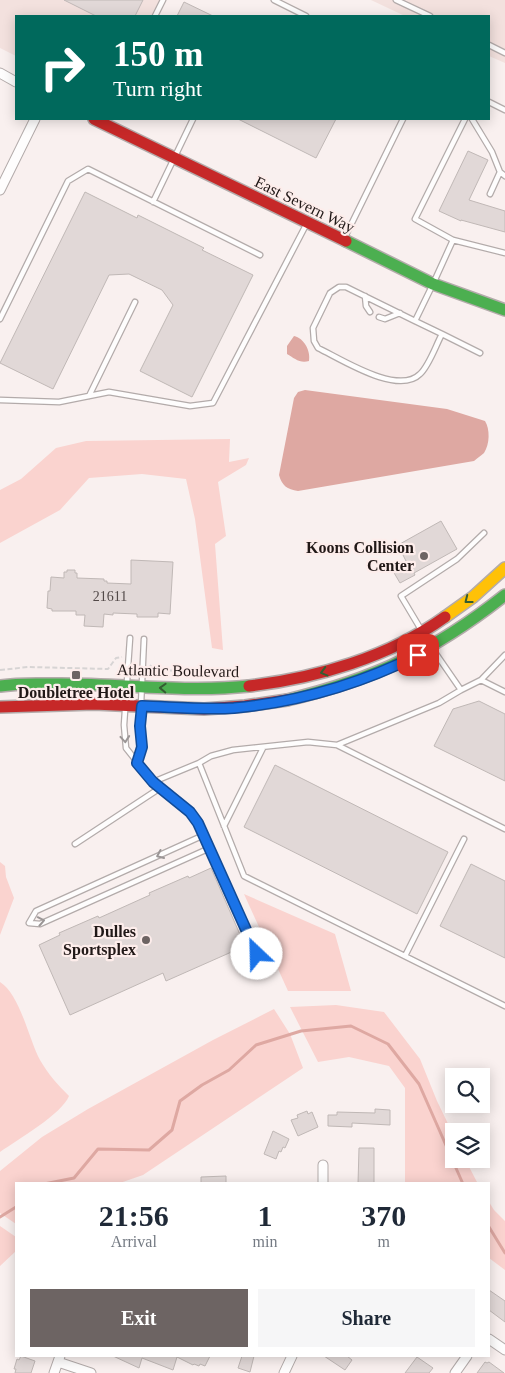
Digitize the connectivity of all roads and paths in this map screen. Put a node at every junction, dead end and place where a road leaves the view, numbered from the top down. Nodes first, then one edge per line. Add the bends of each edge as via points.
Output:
1 (163, 0) edge
2 (274, 0) edge
3 (396, 0) edge
4 (156, 15) edge
5 (304, 15) edge
6 (428, 15) edge
7 (490, 46) edge
8 (505, 53) edge
9 (0, 73) edge
10 (15, 81) edge
11 (490, 102) edge
12 (505, 110) edge
13 (34, 120) edge
14 (98, 120) edge
15 (192, 120) edge
16 (402, 120) edge
17 (465, 120) edge
18 (473, 120) edge
19 (174, 158) junction
20 (500, 172) junction
21 (505, 176) edge
22 (4, 177) edge
23 (0, 190) edge
24 (490, 194) dead end
25 (153, 202) junction
26 (307, 223) junction
27 (453, 240) junction
28 (342, 241) junction
29 (505, 253) edge
30 (260, 254) dead end
31 (433, 284) junction
32 (365, 296) junction
33 (135, 302) dead end
34 (505, 310) edge
35 (370, 312) dead end
36 (400, 314) junction
37 (379, 317) dead end
38 (0, 319) edge
39 (415, 321) junction
40 (442, 334) junction
41 (480, 353) dead end
42 (89, 396) junction
43 (0, 400) edge
44 (484, 533) dead end
45 (505, 568) edge
46 (505, 595) edge
47 (423, 632) junction
48 (130, 638) dead end
49 (144, 639) dead end
50 (432, 648) junction
51 (119, 657) dead end
52 (504, 657) edge
53 (150, 662) dead end
54 (0, 670) edge
55 (213, 672) dead end
56 (481, 680) junction
57 (0, 686) edge
58 (127, 686) junction
59 (142, 687) junction
60 (461, 690) junction
61 (505, 692) edge
62 (126, 705) junction
63 (142, 706) junction
64 (0, 707) edge
65 (337, 745) junction
66 (263, 748) junction
67 (137, 763) junction
68 (199, 763) junction
69 (153, 782) junction
70 (160, 788) junction
71 (224, 826) junction
72 (505, 829) edge
73 (204, 835) junction
74 (464, 839) dead end
75 (75, 844) dead end
76 (210, 848) junction
77 (257, 954) dead end
78 (405, 956) junction
79 (505, 1006) edge
80 (322, 1165) dead end
81 (323, 1182) edge
82 (490, 1340) edge
83 (505, 1350) edge
84 (292, 1357) edge
85 (466, 1357) edge
86 (59, 1359) edge
87 (54, 1373) edge
88 (91, 1373) edge
89 (284, 1373) edge
90 (455, 1373) edge

1 - 4 lane
2 - 5 lane
3 - 6 lane
7 - 8 lane
9 - 10 street
11 - 12 lane
13 - 22 street
14 - 19 main road, East Severn Way
15 - 19 lane
16 - 28 lane
17 - 27 lane via 416,219
18 - 20 lane
19 - 25 lane
19 - 26 main road, East Severn Way
20 - 21 lane
20 - 24 lane
22 - 23 street
25 - 30 lane
25 - 38 lane via 88,169 68,181
26 - 28 main road, East Severn Way
26 - 42 lane via 213,403 190,406 109,392
27 - 29 lane
27 - 31 lane
28 - 31 main road, East Severn Way
31 - 34 main road, East Severn Way
31 - 39 lane
32 - 35 lane
32 - 36 lane
32 - 40 lane via 346,287 330,293 313,328 318,348 388,380 405,381 415,379 423,372
33 - 42 lane
36 - 37 lane via 385,319
36 - 39 lane
39 - 40 lane
40 - 41 lane
42 - 43 lane via 59,402
44 - 47 lane via 457,559 401,596
45 -> 47 main road, Atlantic Boulevard via 463,604
46 - 50 main road
47 - 50 lane
47 -> 59 main road, Atlantic Boulevard via 361,660 285,682 216,689
48 - 58 lane
49 - 59 lane
50 - 60 lane
50 - 63 main road via 355,682 300,698 233,708
51 - 54 path via 108,668
52 - 56 lane
53 - 55 path via 157,670
56 - 60 lane
56 - 61 lane
57 - 58 main road, Atlantic Boulevard
58 - 59 main road, Atlantic Boulevard
58 - 62 lane
59 - 63 lane
60 - 65 lane via 439,703
62 - 63 main road
62 - 64 main road via 77,703
62 -> 67 lane via 126,748
63 - 67 lane via 142,747
65 - 66 lane via 308,742
65 - 72 lane
66 - 68 lane via 233,750 210,756
66 - 71 lane
67 - 69 lane
68 - 69 lane
68 - 71 lane
69 - 70 lane
70 - 73 lane via 190,812
70 - 75 lane
71 - 78 lane via 244,876
73 - 76 lane
73 -> 76 lane via 36,911 29,923 40,924
74 - 78 lane
76 - 77 lane
78 - 79 lane
80 - 81 street
82 - 83 street
84 - 89 street
85 - 90 street
86 - 87 street
86 - 88 street

